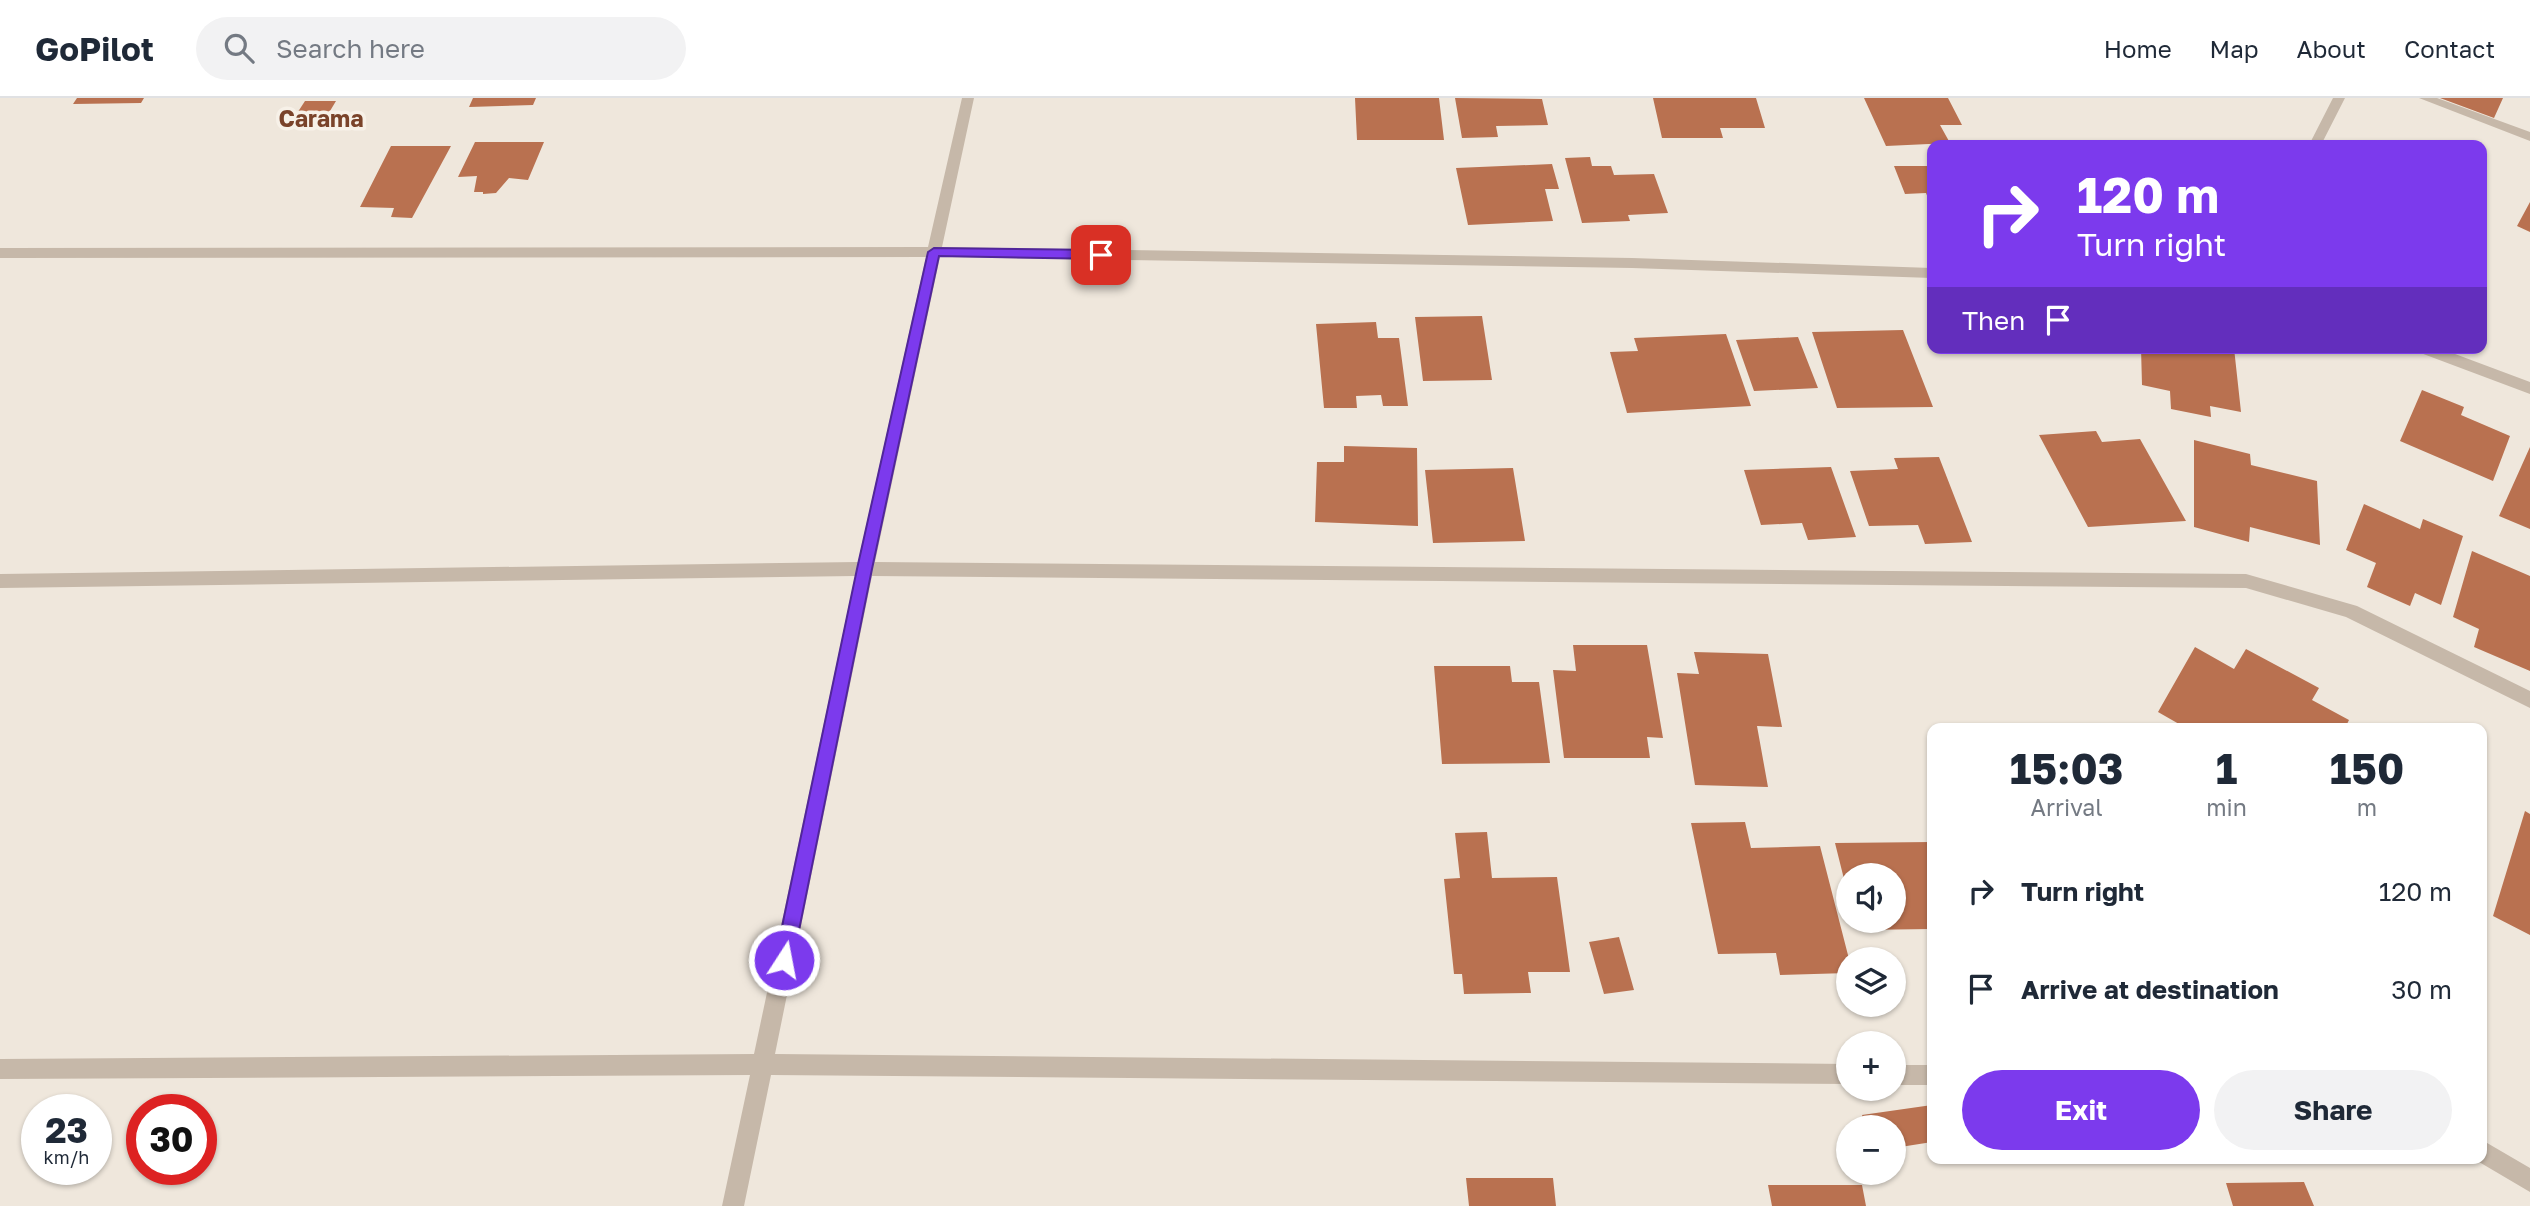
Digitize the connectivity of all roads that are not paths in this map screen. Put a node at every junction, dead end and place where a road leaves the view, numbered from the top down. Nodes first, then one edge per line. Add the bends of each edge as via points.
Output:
1 (968, 98) edge
2 (2339, 98) edge
3 (2425, 98) edge
4 (2530, 137) edge
5 (2318, 140) edge
6 (934, 252) junction
7 (0, 253) edge
8 (1927, 273) edge
9 (2439, 354) edge
10 (2530, 388) edge
11 (864, 569) junction
12 (0, 581) edge
13 (2530, 700) edge
14 (762, 1064) junction
15 (0, 1069) edge
16 (1836, 1074) edge
17 (1906, 1075) edge
18 (1927, 1075) edge
19 (2487, 1154) edge
20 (2530, 1181) edge
21 (733, 1206) edge

1 - 6 street
2 - 5 street
3 - 4 street
6 - 7 street
6 - 8 street via 1632,263
6 - 11 street
9 - 10 street
11 - 12 street
11 - 13 street via 2246,581 2351,611
11 - 14 street
14 - 15 street
14 - 16 street
14 - 21 street
17 - 18 street
19 - 20 street

